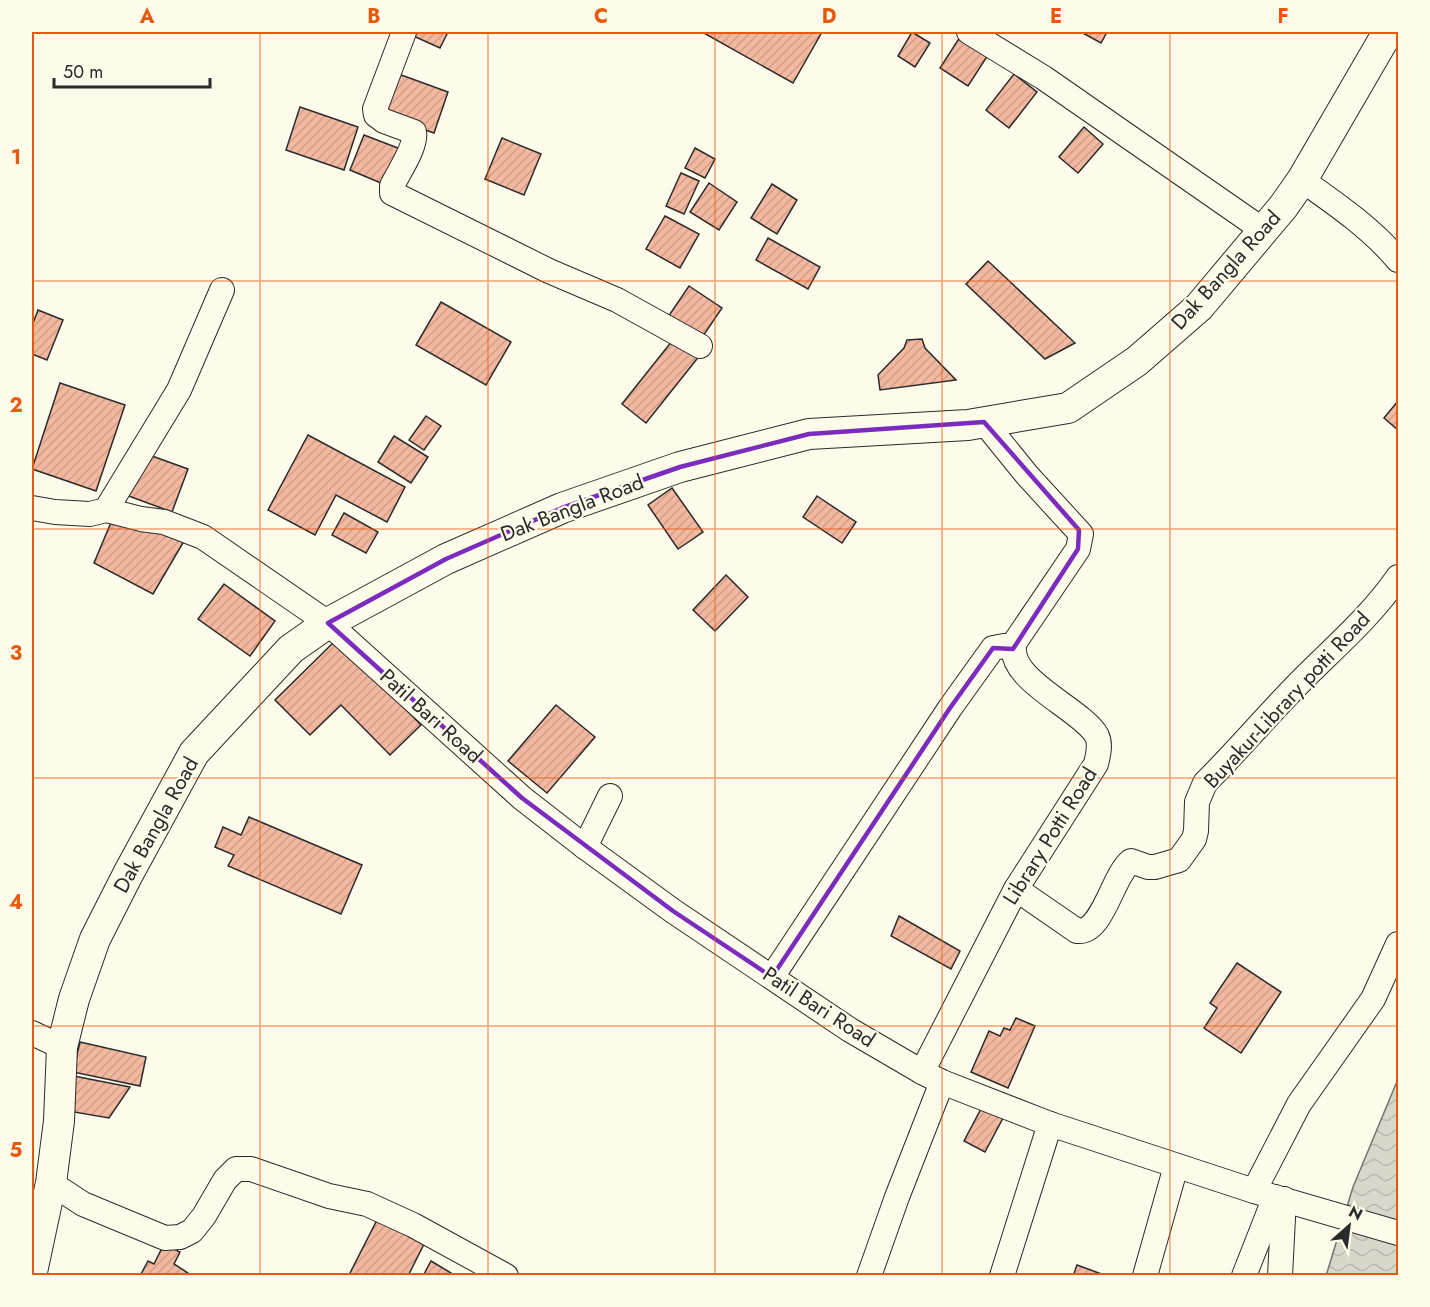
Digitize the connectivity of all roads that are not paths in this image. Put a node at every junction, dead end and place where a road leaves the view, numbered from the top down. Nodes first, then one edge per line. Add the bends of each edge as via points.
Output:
1 (404, 32) edge
2 (969, 32) edge
3 (1388, 32) edge
4 (1302, 180) junction
5 (1263, 230) junction
6 (1398, 260) edge
7 (222, 290) dead end
8 (700, 346) dead end
9 (984, 422) junction
10 (32, 508) edge
11 (106, 510) junction
12 (1398, 577) edge
13 (328, 623) junction
14 (1013, 649) junction
15 (610, 796) dead end
16 (585, 847) junction
17 (1016, 889) junction
18 (1398, 944) edge
19 (772, 977) junction
20 (32, 1033) edge
21 (62, 1047) junction
22 (932, 1077) junction
23 (1050, 1124) junction
24 (1176, 1166) junction
25 (51, 1184) junction
26 (1277, 1197) junction
27 (1398, 1233) edge
28 (32, 1272) edge
29 (506, 1275) edge
30 (869, 1275) edge
31 (1002, 1275) edge
32 (1144, 1275) edge
33 (1244, 1275) edge
34 (1280, 1275) edge

1 - 8 street via 375,109 384,121 415,135 392,193 549,271 617,300
2 - 5 street via 1044,78
3 - 4 main road, Dak Bangla Road
4 - 5 main road, Dak Bangla Road
4 - 6 street via 1352,216
5 - 9 main road, Dak Bangla Road via 1199,306 1137,361 1068,408
7 - 11 street via 179,390
9 - 13 main road, Dak Bangla Road via 809,434 680,467 562,508 446,559
9 - 14 street via 1081,534 1078,549
10 - 11 street via 90,514
11 - 13 street, Patil Bari Road via 164,522 203,537
12 - 17 street, Buyakur-Library potti Road via 1388,593 1205,783 1197,802 1197,831 1179,860 1155,867 1131,861 1123,867 1098,919 1084,932
13 - 16 street, Patil Bari Road via 522,798
13 - 21 main road, Dak Bangla Road via 291,649 194,753 95,939
14 - 17 street, Library Potti Road via 1023,671 1092,729 1099,747 1096,764
14 - 19 street via 993,648
15 - 16 street
16 - 19 street, Patil Bari Road
17 - 22 street, Library Potti Road
18 - 26 street via 1374,999 1299,1104
19 - 22 street, Patil Bari Road via 850,1030
20 - 21 street
21 - 25 main road, Dak Bangla Road
22 - 23 street, Patil Bari Road
22 - 30 street, Library Potti Road via 897,1197
23 - 24 street, Patil Bari Road
23 - 31 street
24 - 26 street, Patil Bari Road
24 - 32 street
25 - 28 main road, Dak Bangla Road
25 - 29 street via 83,1204 165,1238 180,1237 192,1231 236,1169 251,1170 329,1196 367,1204
26 - 27 street, Patil Bari Road
26 - 33 street
26 - 34 street

